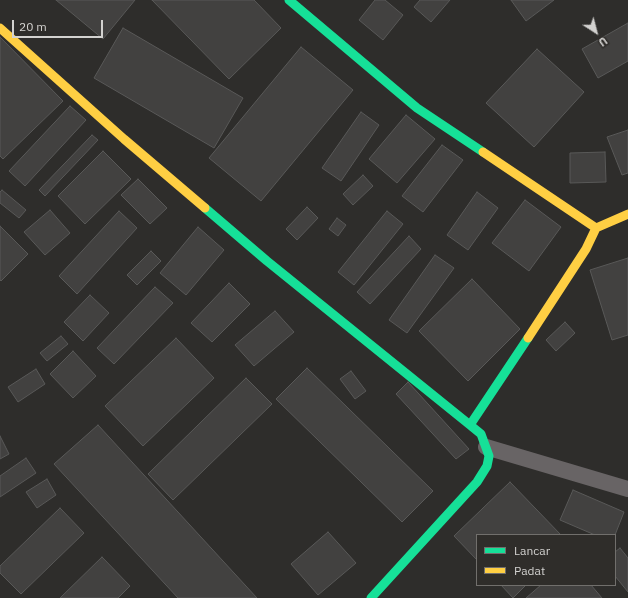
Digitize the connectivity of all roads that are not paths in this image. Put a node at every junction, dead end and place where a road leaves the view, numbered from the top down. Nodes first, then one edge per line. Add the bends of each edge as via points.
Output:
1 (289, 0) edge
2 (0, 28) edge
3 (628, 214) edge
4 (596, 228) junction
5 (470, 425) junction
6 (486, 447) junction
7 (628, 489) edge
8 (371, 598) edge

1 - 4 main road via 417,108
2 - 5 main road via 124,140 267,261
3 - 4 main road
4 - 5 main road via 586,249
5 - 6 main road via 481,434
6 - 7 lane
6 - 8 main road via 489,456 487,466 477,482

